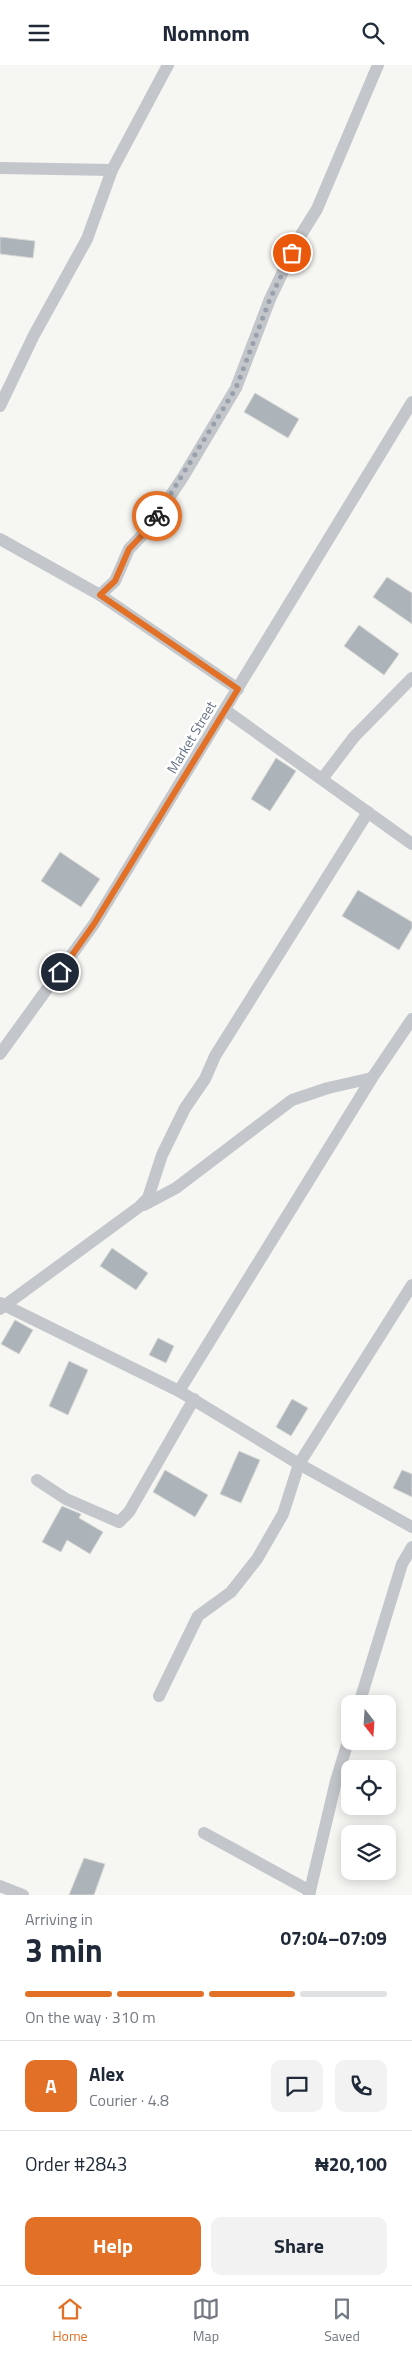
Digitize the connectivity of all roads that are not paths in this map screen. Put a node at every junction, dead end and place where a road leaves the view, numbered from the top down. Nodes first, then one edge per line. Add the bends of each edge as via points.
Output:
1 (168, 65) edge
2 (378, 65) edge
3 (0, 168) edge
4 (112, 170) junction
5 (412, 402) edge
6 (0, 406) edge
7 (0, 539) edge
8 (100, 595) junction
9 (412, 678) edge
10 (238, 689) junction
11 (225, 710) junction
12 (322, 779) junction
13 (368, 812) junction
14 (412, 844) edge
15 (412, 1019) edge
16 (0, 1054) edge
17 (372, 1078) junction
18 (139, 1207) junction
19 (412, 1285) edge
20 (2, 1306) edge
21 (180, 1391) junction
22 (194, 1399) junction
23 (299, 1464) junction
24 (38, 1480) dead end
25 (412, 1527) edge
26 (412, 1547) edge
27 (362, 1695) edge
28 (159, 1696) dead end
29 (345, 1750) edge
30 (204, 1833) dead end
31 (0, 1887) edge
32 (309, 1893) edge
33 (23, 1895) edge

1 - 4 street
2 - 8 street via 316,209 270,299 236,388 149,528 129,549 115,581
3 - 4 street
4 - 6 street via 87,239 34,335
5 - 10 street, Market Street
7 - 8 street
8 - 10 street
9 - 12 street via 354,737
10 - 11 street, Market Street
11 - 12 street
11 - 16 street, Market Street via 94,924
12 - 13 street
13 - 14 street
13 - 18 street via 215,1056 162,1155 148,1198
15 - 17 street
17 - 18 street via 292,1100 176,1187
17 - 21 street
18 - 20 street
19 - 23 street
20 - 21 street
21 - 22 street
22 - 23 street
22 - 24 street via 134,1505 118,1522 66,1499
23 - 25 street
23 - 28 street via 283,1514 257,1559 231,1592 198,1616
26 - 27 street via 402,1564
29 - 32 street
30 - 32 street
31 - 33 street

